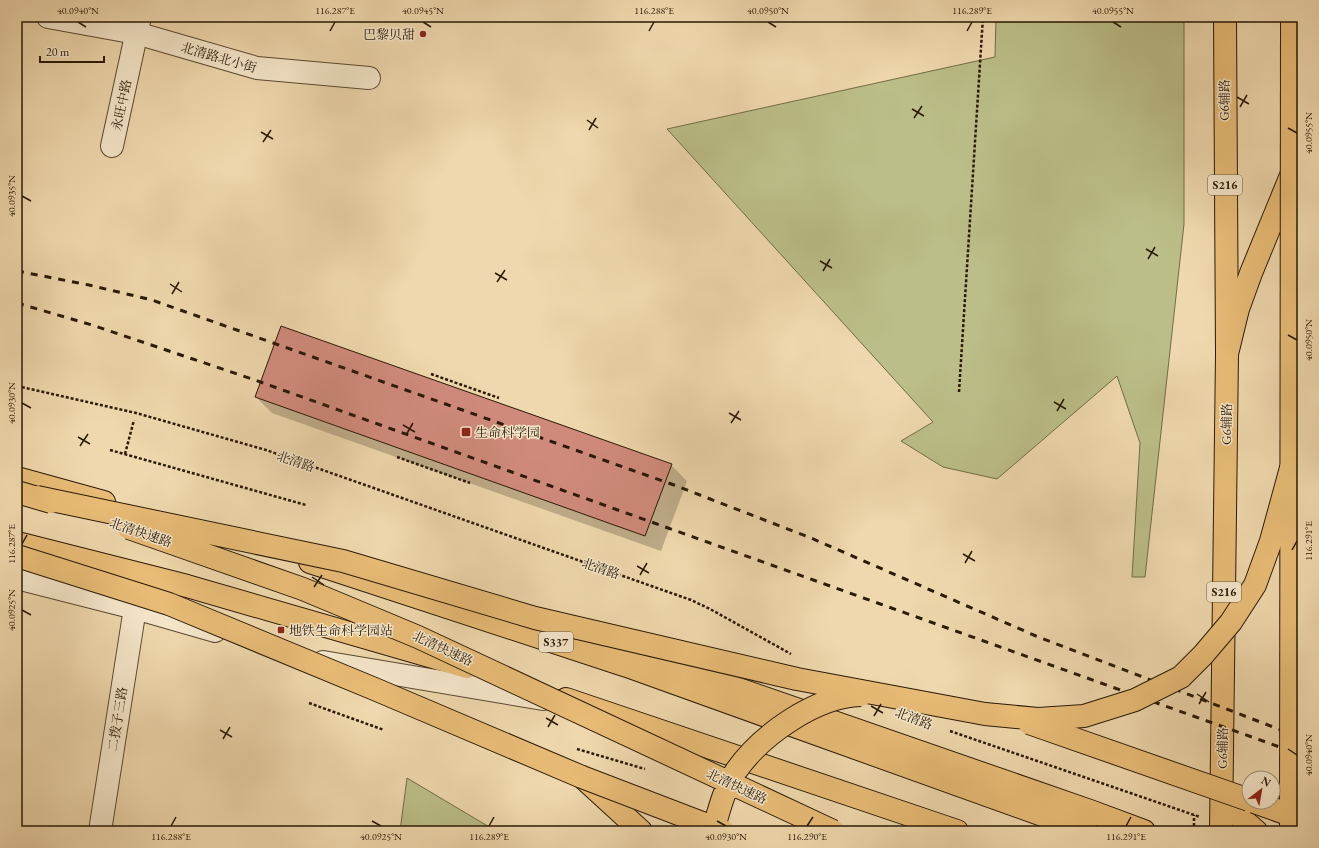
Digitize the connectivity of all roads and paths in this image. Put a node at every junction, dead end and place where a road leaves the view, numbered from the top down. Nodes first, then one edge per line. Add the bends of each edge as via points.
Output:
1 (48, 17) edge
2 (983, 17) edge
3 (1225, 17) edge
4 (1292, 17) edge
5 (138, 25) edge
6 (369, 78) dead end
7 (112, 146) dead end
8 (1302, 150) edge
9 (1226, 354) junction
10 (431, 374) dead end
11 (17, 386) edge
12 (959, 392) dead end
13 (499, 398) dead end
14 (134, 420) dead end
15 (110, 450) dead end
16 (125, 454) junction
17 (397, 457) dead end
18 (1291, 468) junction
19 (17, 478) edge
20 (470, 483) dead end
21 (27, 494) edge
22 (306, 505) dead end
23 (17, 543) edge
24 (17, 556) edge
25 (17, 578) edge
26 (135, 608) junction
27 (535, 618) junction
28 (798, 658) dead end
29 (309, 703) dead end
30 (634, 720) junction
31 (943, 729) dead end
32 (384, 730) dead end
33 (582, 777) junction
34 (1222, 784) junction
35 (1241, 797) edge
36 (1277, 810) edge
37 (1194, 814) junction
38 (1302, 819) edge
39 (1221, 828) edge
40 (100, 831) edge
41 (642, 831) edge
42 (713, 831) edge
43 (723, 831) edge
44 (833, 831) edge
45 (957, 831) edge
46 (1087, 831) edge
47 (1144, 831) edge
48 (1194, 831) edge
49 (1256, 831) edge
50 (1291, 831) edge

1 - 5 street, 北清路北小街
2 - 12 path
3 - 9 main road, G6辅路 / S216
4 - 18 main road, bridge
5 - 6 street, 北清路北小街 via 257,68
5 - 7 street, 永旺中路
8 - 9 main road via 1251,272
9 - 34 main road, G6辅路 / S216
10 - 13 path
11 - 28 path, 北清路 via 136,413 266,450 691,600
14 - 16 path
15 - 16 path
16 - 22 path
17 - 20 path
18 - 27 main road, bridge via 1271,541 1254,585 1231,622 1181,677 1135,700 1084,716 1038,719 985,714 797,679
18 - 50 main road, bridge
19 - 46 main road, S337 via 258,546 554,642
21 - 27 main road, bridge via 343,561
21 - 44 main road, 北清快速路, bridge via 303,589 418,637
23 - 30 main road via 285,613
24 - 33 main road, bridge via 176,607
25 - 26 street
26 - 30 street via 337,666 558,701
26 - 40 street, 二拨子三路
27 - 47 main road, bridge
29 - 32 path
30 - 45 main road
31 - 37 path, 北清路
33 - 41 main road
33 - 43 main road, bridge
34 - 39 main road, G6辅路 / S216
34 - 49 main road via 1230,806
35 - 42 main road, bridge via 963,702 916,694 853,695 819,705 778,727 756,747 736,771 723,795
36 - 38 main road, bridge
37 - 39 path, 北清路
37 - 48 path

